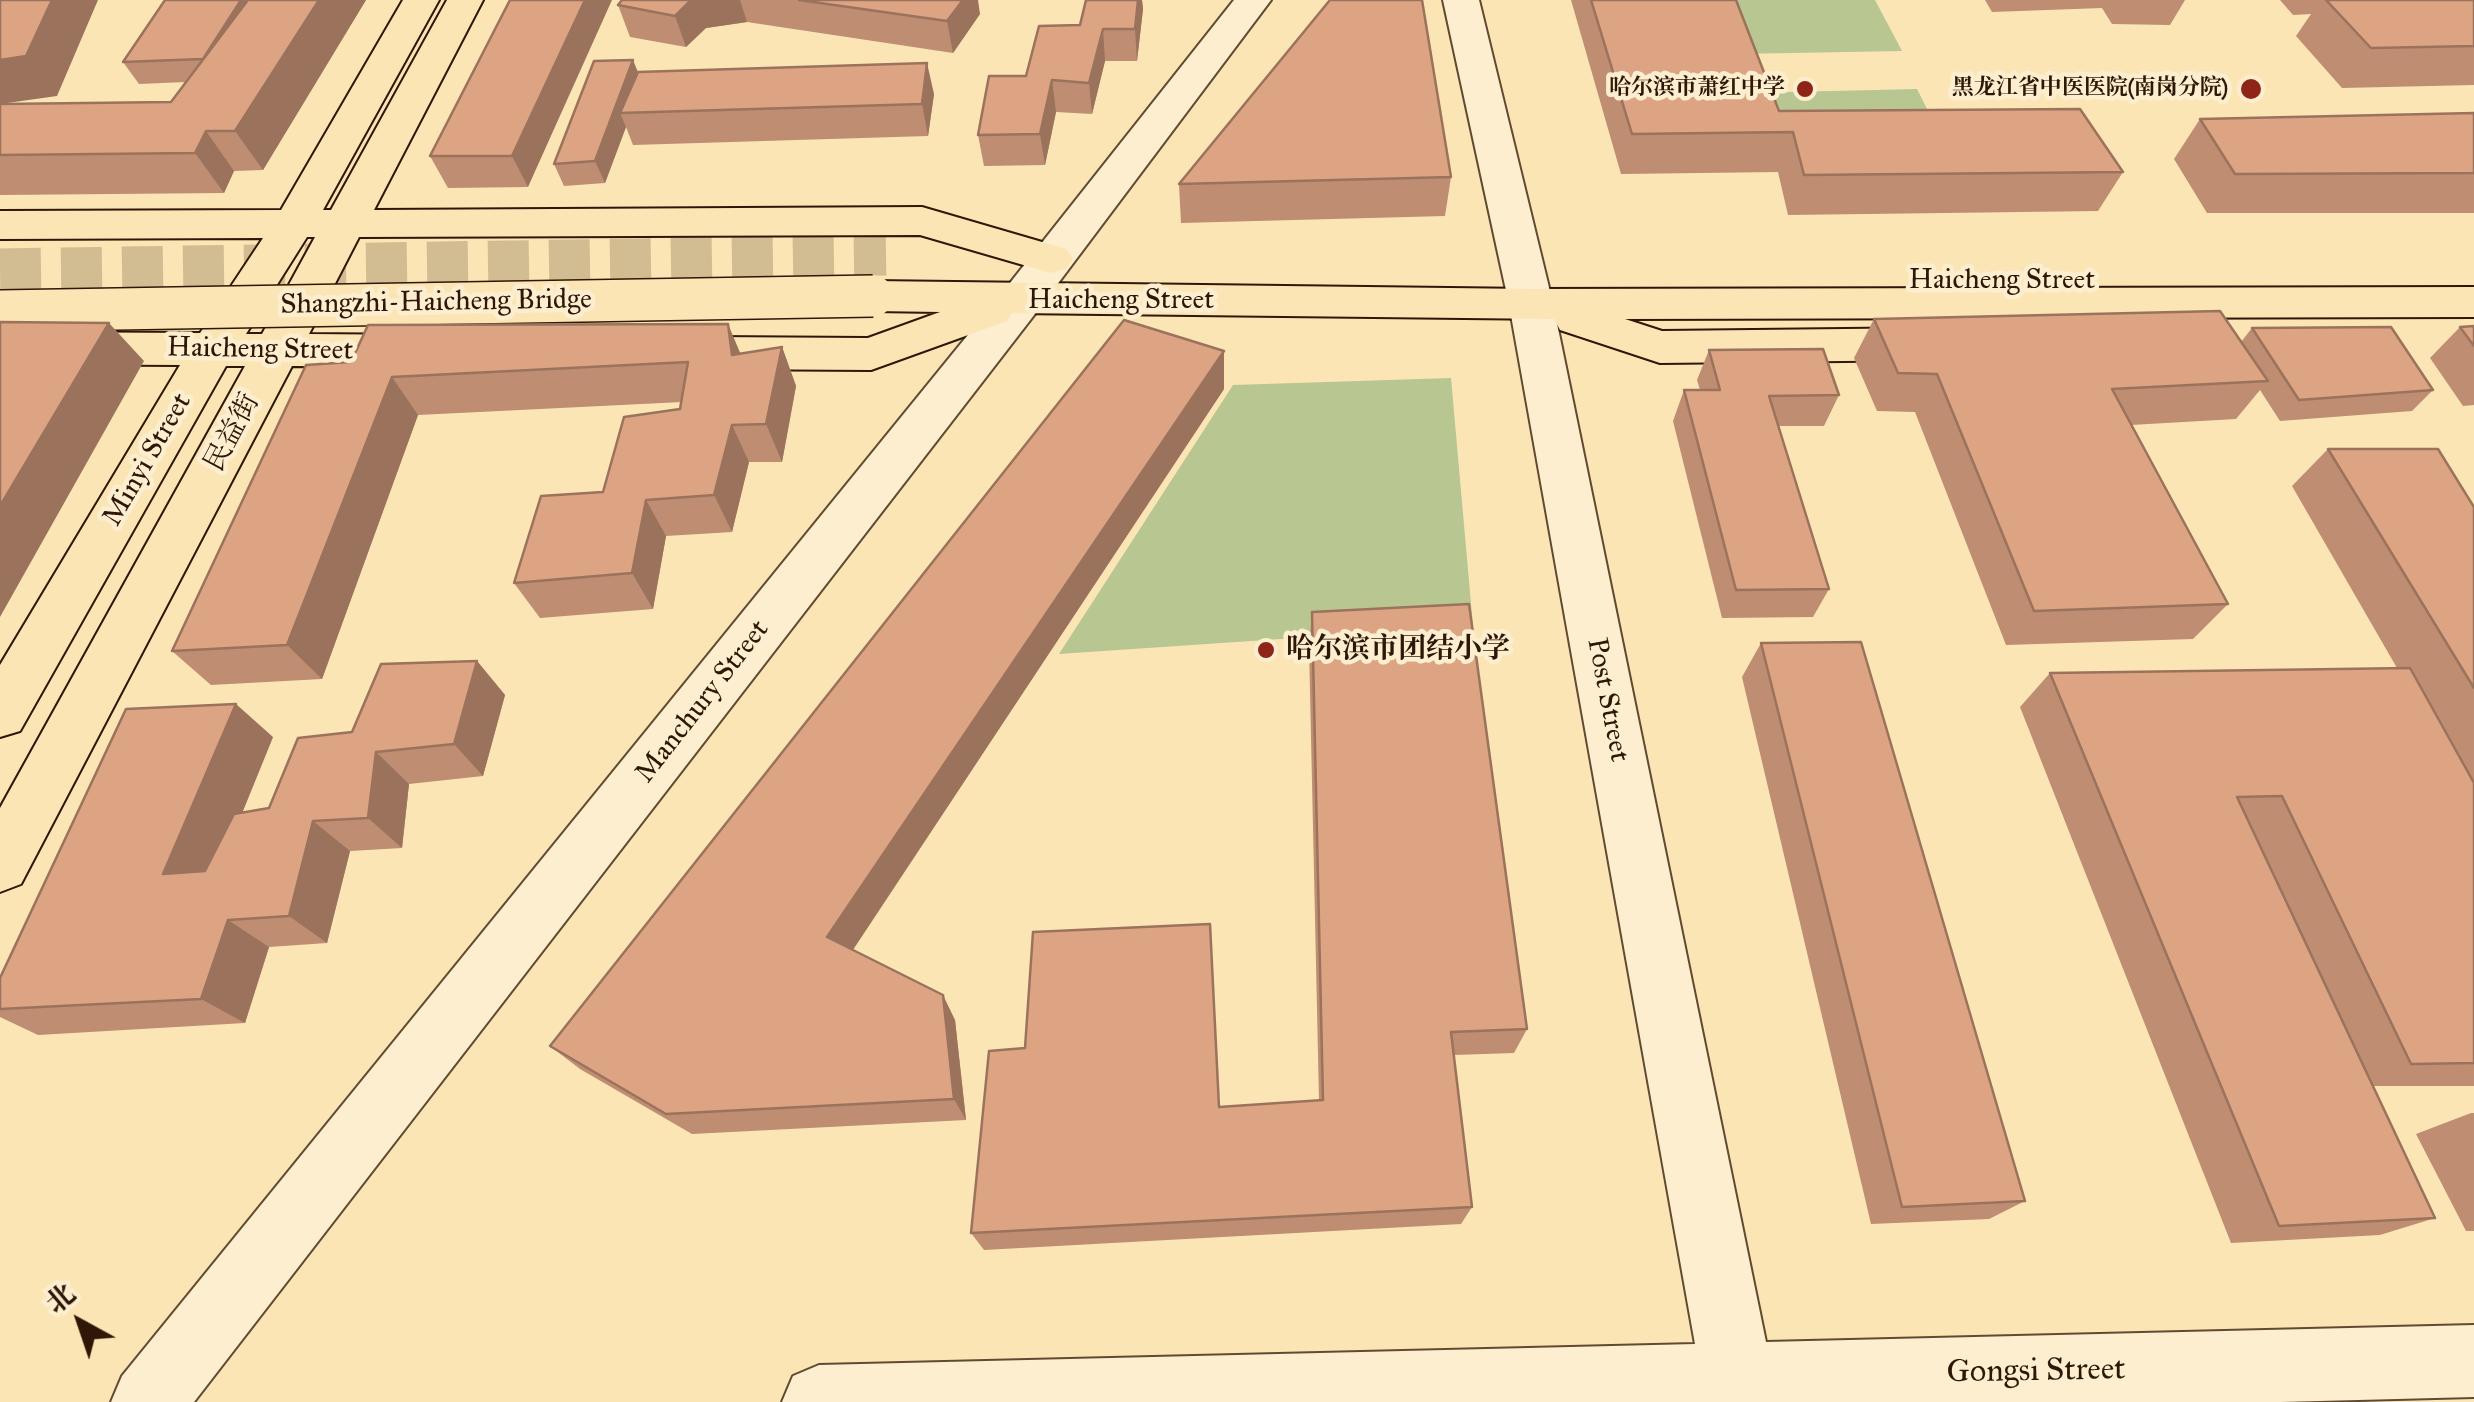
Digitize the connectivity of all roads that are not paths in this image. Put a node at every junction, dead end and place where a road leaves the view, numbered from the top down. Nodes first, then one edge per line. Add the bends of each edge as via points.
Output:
1 (421, 0) edge
2 (465, 0) edge
3 (1461, 0) edge
4 (1242, 8) edge
5 (295, 222) junction
6 (346, 222) junction
7 (0, 225) edge
8 (1037, 279) junction
9 (2474, 280) edge
10 (2474, 302) edge
11 (1531, 304) junction
12 (0, 310) edge
13 (2474, 337) edge
14 (0, 348) edge
15 (213, 349) junction
16 (277, 350) junction
17 (475, 352) edge
18 (672, 353) edge
19 (0, 714) edge
20 (0, 865) edge
21 (2474, 1361) edge
22 (1740, 1391) edge
23 (148, 1402) edge
24 (818, 1402) edge

1 - 5 main road, Minyi Street
2 - 6 main road, 民益街
3 - 11 street, Post Street
4 - 8 street, Manchury Street
5 - 6 main road, Haicheng Street
5 - 7 main road, Haicheng Street
5 - 15 main road, Minyi Street
6 - 8 main road, Haicheng Street via 922,221
6 - 16 main road, 民益街
8 - 11 main road, Haicheng Street
8 - 12 main road, Shangzhi-Haicheng Bridge, bridge via 879,275
8 - 18 main road, Haicheng Street via 870,354
8 - 23 street, Manchury Street
9 - 11 main road, Haicheng Street via 1662,282
10 - 11 main road, Haicheng Street
11 - 13 main road, Haicheng Street via 1660,347
11 - 22 street, Post Street
14 - 15 main road, Haicheng Street
15 - 16 main road, Haicheng Street
15 - 19 main road, Minyi Street
16 - 17 main road, Haicheng Street
16 - 20 main road, 民益街
21 - 22 street, Gongsi Street
22 - 24 street, Gongsi Street

